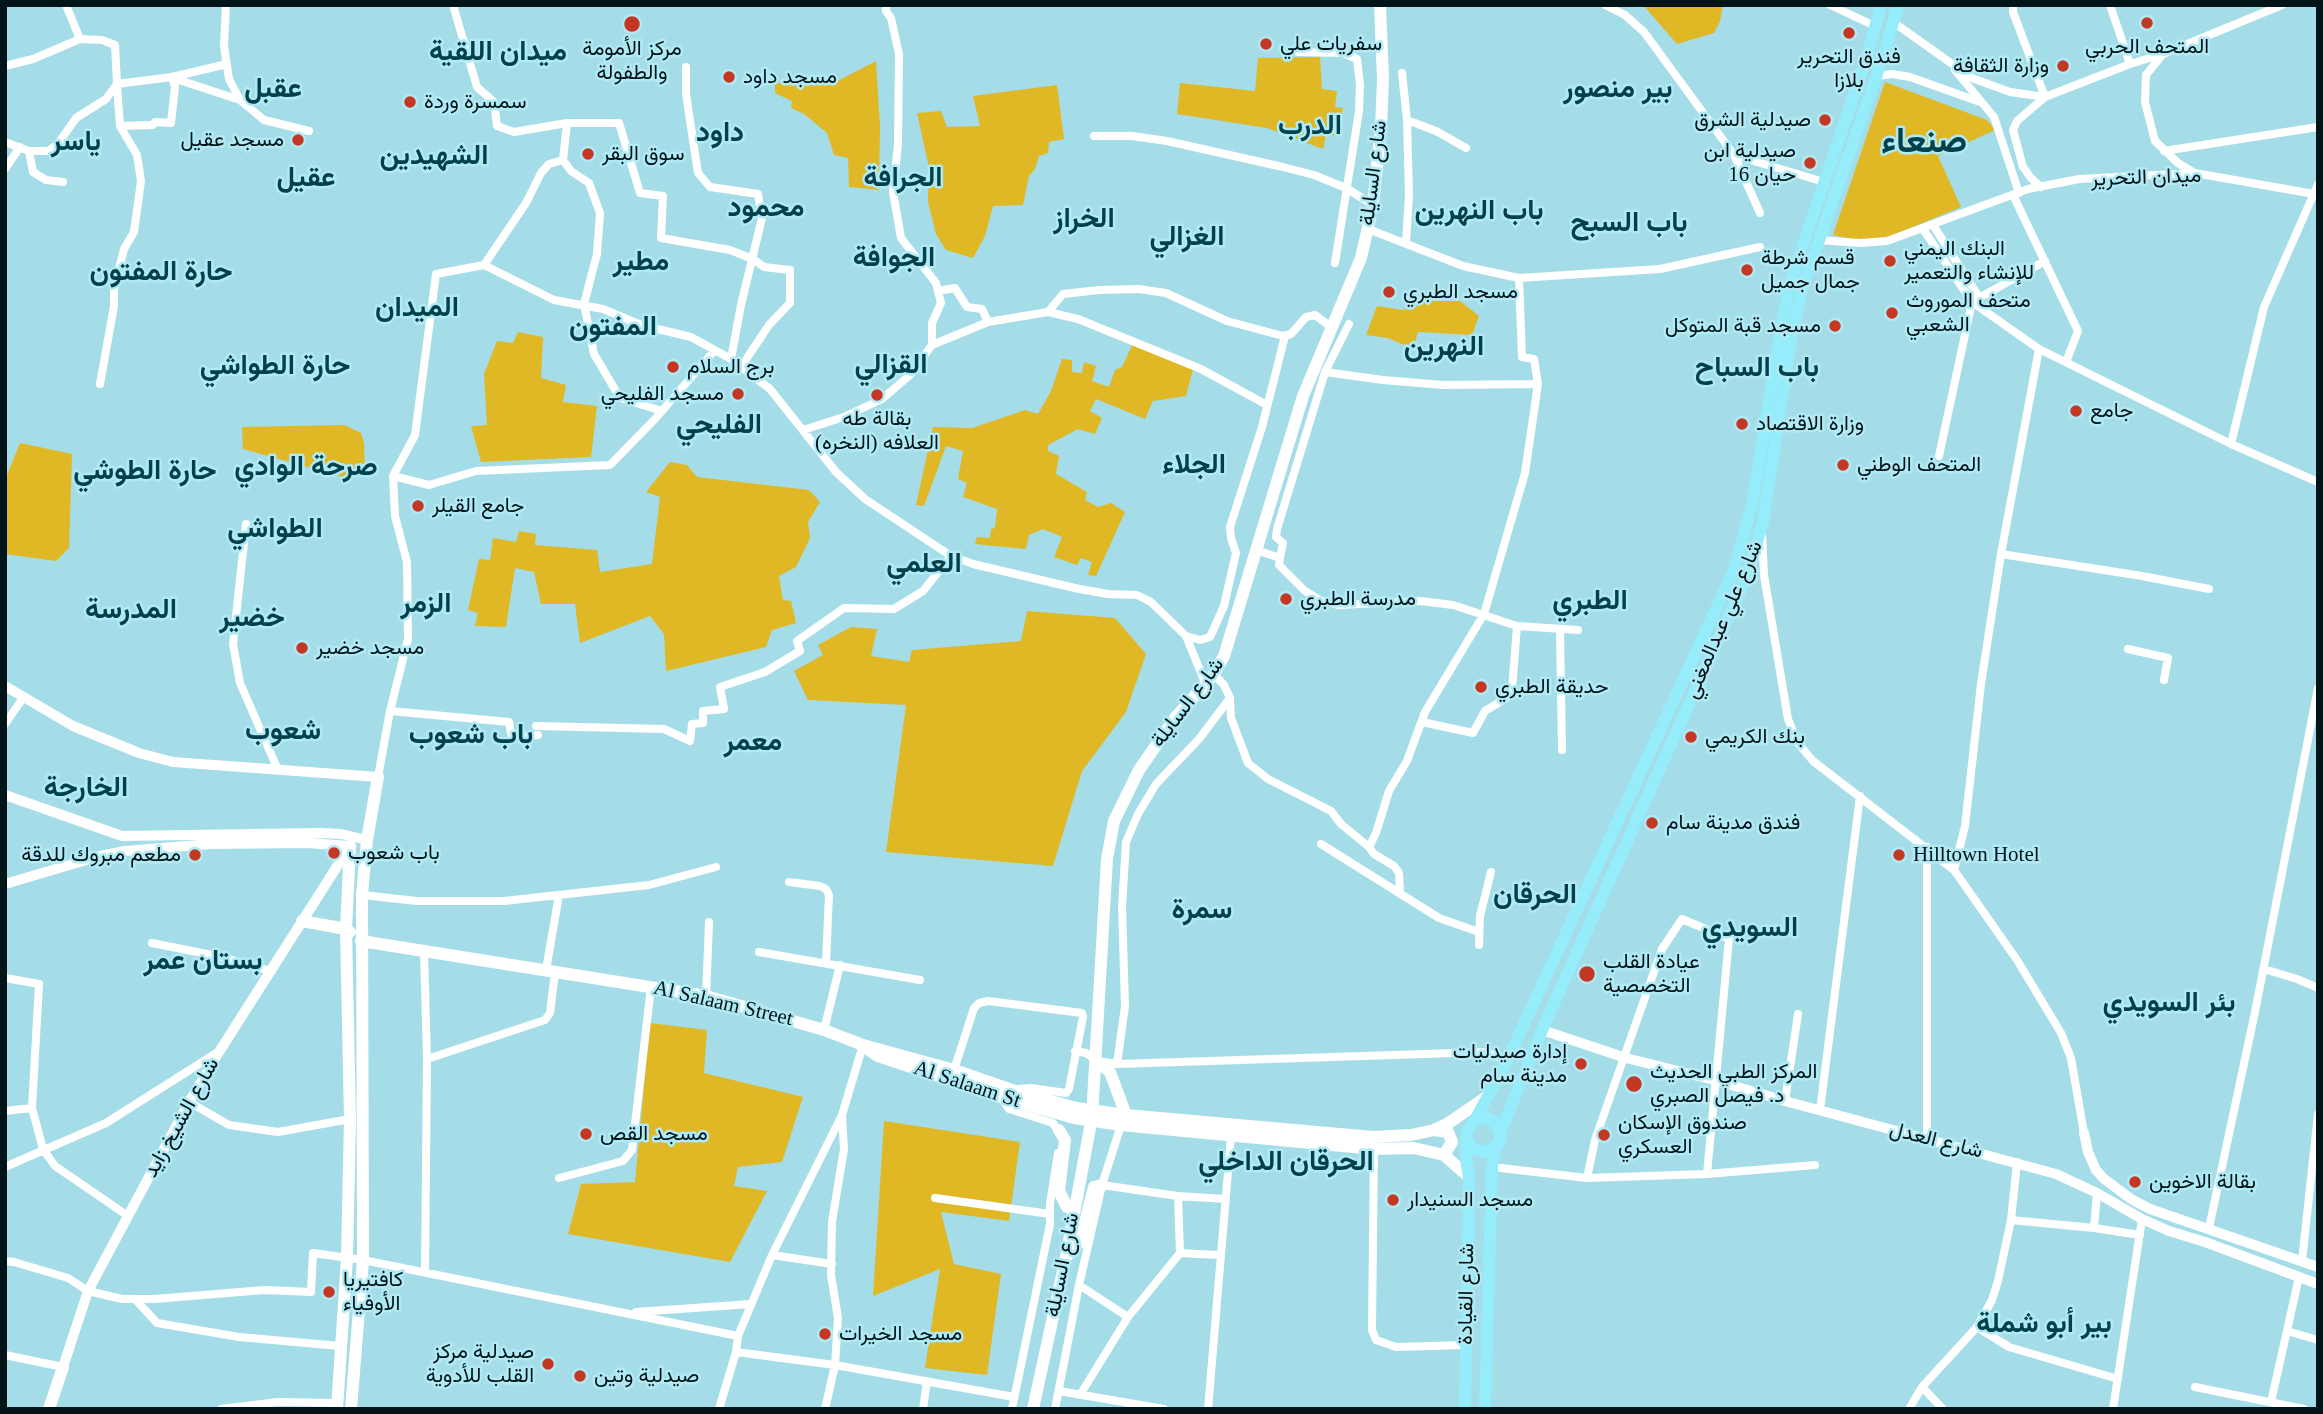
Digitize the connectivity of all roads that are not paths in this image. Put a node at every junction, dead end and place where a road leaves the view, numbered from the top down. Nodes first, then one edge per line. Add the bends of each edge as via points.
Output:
1 (66, 5) edge
2 (226, 5) edge
3 (453, 5) edge
4 (886, 5) edge
5 (1380, 5) edge
6 (1605, 5) edge
7 (1830, 5) edge
8 (1881, 5) edge
9 (1898, 5) edge
10 (2013, 5) edge
11 (2110, 5) edge
12 (2283, 5) edge
13 (1893, 22) junction
14 (1875, 26) junction
15 (80, 39) junction
16 (1298, 52) dead end
17 (2163, 54) junction
18 (1946, 61) junction
19 (227, 64) junction
20 (2130, 64) junction
21 (5, 66) edge
22 (686, 67) dead end
23 (1402, 73) dead end
24 (1877, 76) junction
25 (172, 77) junction
26 (117, 84) junction
27 (2045, 97) junction
28 (240, 100) junction
29 (1983, 103) junction
30 (1407, 120) junction
31 (567, 122) junction
32 (120, 126) junction
33 (2318, 127) edge
34 (309, 131) dead end
35 (1094, 136) dead end
36 (5, 142) edge
37 (1466, 148) dead end
38 (25, 149) junction
39 (2164, 151) junction
40 (1734, 155) junction
41 (563, 160) junction
42 (5, 169) edge
43 (2195, 173) junction
44 (63, 182) dead end
45 (1824, 182) junction
46 (2318, 184) edge
47 (2042, 187) junction
48 (1346, 188) junction
49 (2016, 194) junction
50 (2314, 194) junction
51 (1373, 205) junction
52 (1760, 212) dead end
53 (1933, 225) junction
54 (1368, 229) junction
55 (1923, 229) junction
56 (1819, 240) junction
57 (1406, 243) junction
58 (1760, 247) dead end
59 (753, 259) junction
60 (2045, 261) junction
61 (1335, 263) dead end
62 (484, 265) junction
63 (1519, 278) junction
64 (938, 290) junction
65 (1976, 300) junction
66 (584, 304) junction
67 (1048, 312) junction
68 (988, 323) junction
69 (1349, 324) dead end
70 (1331, 327) junction
71 (1285, 336) junction
72 (932, 345) junction
73 (2039, 349) junction
74 (714, 351) junction
75 (731, 359) junction
76 (2066, 362) junction
77 (741, 367) junction
78 (1325, 372) junction
79 (100, 384) dead end
80 (1538, 384) junction
81 (1268, 405) junction
82 (662, 411) junction
83 (803, 430) junction
84 (2231, 444) junction
85 (1939, 456) dead end
86 (393, 476) junction
87 (2318, 482) edge
88 (246, 524) dead end
89 (1762, 528) junction
90 (1256, 550) junction
91 (2001, 554) junction
92 (951, 556) junction
93 (1280, 558) junction
94 (1734, 570) junction
95 (1746, 578) junction
96 (2209, 589) dead end
97 (1484, 614) junction
98 (1517, 626) junction
99 (1560, 629) junction
100 (1578, 630) dead end
101 (1186, 636) junction
102 (2129, 649) dead end
103 (1214, 674) junction
104 (2164, 680) dead end
105 (1206, 685) junction
106 (5, 686) edge
107 (2318, 688) edge
108 (23, 698) junction
109 (1230, 698) junction
110 (390, 711) junction
111 (1422, 722) junction
112 (5, 724) edge
113 (536, 726) dead end
114 (538, 736) dead end
115 (1562, 750) dead end
116 (278, 770) junction
117 (378, 777) junction
118 (5, 795) edge
119 (1860, 796) junction
120 (367, 840) junction
121 (1321, 844) dead end
122 (350, 846) junction
123 (1369, 847) junction
124 (1927, 847) junction
125 (716, 867) dead end
126 (1954, 870) junction
127 (1491, 872) dead end
128 (789, 882) dead end
129 (5, 884) edge
130 (1400, 892) junction
131 (362, 895) junction
132 (559, 895) junction
133 (302, 921) junction
134 (709, 922) dead end
135 (345, 929) junction
136 (1479, 932) junction
137 (361, 941) junction
138 (152, 943) dead end
139 (1479, 945) dead end
140 (424, 951) junction
141 (759, 952) dead end
142 (826, 962) junction
143 (840, 965) junction
144 (2264, 969) junction
145 (270, 971) junction
146 (551, 971) junction
147 (5, 978) edge
148 (920, 980) dead end
149 (651, 987) junction
150 (2318, 988) edge
151 (706, 996) junction
152 (1798, 1014) dead end
153 (824, 1030) junction
154 (1542, 1030) junction
155 (863, 1045) junction
156 (1075, 1051) junction
157 (219, 1052) junction
158 (1626, 1058) junction
159 (427, 1059) junction
160 (1097, 1061) junction
161 (1507, 1061) junction
162 (1117, 1064) junction
163 (954, 1070) junction
164 (1714, 1080) junction
165 (1006, 1094) junction
166 (1489, 1095) junction
167 (1784, 1101) junction
168 (189, 1102) junction
169 (32, 1108) junction
170 (1820, 1110) junction
171 (5, 1111) edge
172 (2318, 1114) edge
173 (842, 1115) junction
174 (350, 1119) junction
175 (1116, 1119) junction
176 (1475, 1120) junction
177 (1059, 1130) junction
178 (1434, 1130) junction
179 (1501, 1131) junction
180 (2084, 1133) joint
181 (1231, 1136) junction
182 (1466, 1137) junction
183 (1927, 1140) junction
184 (43, 1149) junction
185 (1374, 1149) junction
186 (1495, 1149) junction
187 (1444, 1155) junction
188 (2017, 1162) junction
189 (1815, 1165) dead end
190 (5, 1167) edge
191 (1492, 1167) junction
192 (1707, 1174) junction
193 (1469, 1177) junction
194 (559, 1178) dead end
195 (1587, 1178) junction
196 (1102, 1185) junction
197 (2097, 1192) junction
198 (1178, 1196) junction
199 (935, 1198) dead end
200 (1225, 1199) junction
201 (1074, 1210) junction
202 (1050, 1214) junction
203 (128, 1216) junction
204 (2142, 1219) junction
205 (2011, 1220) junction
206 (2094, 1228) junction
207 (2209, 1228) junction
208 (2140, 1234) junction
209 (1180, 1253) junction
210 (772, 1255) junction
211 (1219, 1255) junction
212 (1066, 1257) junction
213 (347, 1258) junction
214 (363, 1259) junction
215 (5, 1261) edge
216 (2302, 1261) junction
217 (832, 1264) junction
218 (2318, 1267) edge
219 (425, 1272) junction
220 (2299, 1276) junction
221 (2318, 1284) edge
222 (1079, 1285) junction
223 (88, 1291) junction
224 (135, 1299) junction
225 (751, 1304) junction
226 (624, 1312) junction
227 (1128, 1317) junction
228 (1978, 1327) junction
229 (2287, 1331) junction
230 (738, 1336) junction
231 (2318, 1340) edge
232 (1466, 1345) junction
233 (340, 1346) junction
234 (736, 1352) junction
235 (5, 1355) edge
236 (835, 1365) junction
237 (63, 1367) junction
238 (2118, 1379) junction
239 (927, 1381) junction
240 (1922, 1387) junction
241 (2194, 1387) dead end
242 (1059, 1391) junction
243 (1080, 1395) junction
244 (1014, 1398) junction
245 (2271, 1402) junction
246 (337, 1406) edge
247 (1134, 1406) edge
248 (1942, 1408) edge
249 (50, 1409) edge
250 (57, 1409) edge
251 (221, 1409) edge
252 (351, 1409) edge
253 (719, 1409) edge
254 (825, 1409) edge
255 (923, 1409) edge
256 (1012, 1409) edge
257 (1033, 1409) edge
258 (1055, 1409) edge
259 (1164, 1409) edge
260 (1208, 1409) edge
261 (1465, 1409) edge
262 (1485, 1409) edge
263 (1909, 1409) edge
264 (2113, 1409) edge
265 (2304, 1409) edge

1 - 15 street
2 - 19 street
3 - 31 street via 477,87 494,102 497,126 514,132
4 - 64 street via 899,54 893,192 901,238
5 - 51 main road, شارع السايلة via 1383,79
6 - 40 street via 1644,32
7 - 14 street
8 - 14 main road, شارع علي عبدالمغني
9 - 13 main road, شارع علي عبدالمغني
10 - 27 street
11 - 20 street
12 - 17 street
13 - 18 street
13 - 24 main road, شارع علي عبدالمغني
14 - 45 main road, شارع علي عبدالمغني
15 - 21 street
15 - 26 street via 115,45
16 - 48 street via 1343,53 1357,59 1360,98
17 - 20 street
17 - 39 street via 2146,75 2145,102 2155,141
18 - 27 street via 1997,89
18 - 29 street
19 - 25 street
19 - 28 street
20 - 27 street
22 - 59 street via 698,173 710,187 758,194 762,218
23 - 30 street
24 - 29 street via 1910,76
24 - 56 main road, شارع علي عبدالمغني
25 - 26 street
25 - 28 street
25 - 32 street via 176,87 171,123
26 - 32 street
26 - 38 street via 106,99 76,118 58,144 48,151
27 - 47 street via 2013,128 2023,167
28 - 34 street via 264,120
29 - 49 street via 1997,126
30 - 37 street
30 - 57 street
31 - 41 street
31 - 59 street via 619,123 640,193 663,196 661,238 730,250
32 - 79 street via 137,155 141,181 134,232 124,248 114,289
33 - 39 street
35 - 48 street via 1167,141 1314,175
36 - 38 street
38 - 42 street
38 - 44 street via 33,172
39 - 43 street
40 - 45 street
40 - 52 street
41 - 62 street via 549,163 541,173
41 - 66 street via 570,171 589,183 600,213 597,254
43 - 47 street, ميدان التحرير via 2079,179
43 - 50 street, ميدان التحرير
45 - 94 main road, شارع علي عبدالمغني via 1790,283 1752,505
46 - 50 street
47 - 49 street, ميدان التحرير
48 - 51 street
48 - 61 street
49 - 53 street, ميدان التحرير
49 - 60 street
50 - 84 street via 2264,307
51 - 54 main road, شارع السايلة
53 - 55 street, ميدان التحرير
53 - 65 street
54 - 57 street
54 - 70 main road, شارع السايلة via 1361,258
55 - 56 street, ميدان التحرير via 1874,243
55 - 65 street
56 - 89 main road, شارع علي عبدالمغني via 1791,338
57 - 63 street via 1463,266
58 - 63 street via 1660,269
59 - 75 street
59 - 77 street via 764,267 790,270 790,303
60 - 65 street
60 - 76 street via 2078,331
62 - 66 street via 554,300
62 - 86 street via 436,274 415,435
63 - 80 street via 1522,357 1534,359
64 - 68 street via 955,288 967,307 982,309
64 - 72 street via 941,303 932,323
65 - 73 street
65 - 85 street
66 - 74 street via 691,337
66 - 82 street via 594,354 620,398
67 - 68 street
67 - 71 street via 1063,295 1139,289 1166,293 1227,321
67 - 81 street via 1078,319 1201,369
68 - 72 street
69 - 78 street
70 - 71 street via 1315,314
70 - 90 main road, شارع السايلة via 1303,396
71 - 81 street
72 - 83 street via 911,375 882,399 844,418
73 - 76 street
73 - 91 street
74 - 75 street
74 - 82 street
75 - 77 street
76 - 84 street
77 - 83 street via 769,388
78 - 80 street via 1433,384
78 - 93 street via 1277,529 1276,537 1283,543
80 - 97 street via 1525,473
81 - 101 street via 1230,527 1236,553 1224,606 1210,637
82 - 86 street via 610,465 476,471 429,485
83 - 92 street via 836,472 865,499
84 - 87 street
86 - 110 street via 395,516 407,562 408,639
88 - 116 street via 233,644 240,683
89 - 95 main road, شارع علي عبدالمغني
89 - 119 street via 1765,575 1790,727 1807,755
90 - 93 street
90 - 103 main road, شارع السايلة via 1231,638
91 - 96 street
91 - 126 street via 1965,826
92 - 101 street via 1079,589 1136,595 1151,602
92 - 113 street via 923,591 894,609 844,608 797,641 800,651 765,672 720,687 724,709 703,711 703,723 692,724 690,741 664,729
93 - 97 street via 1279,565 1321,601 1339,605 1421,601
94 - 95 main road
94 - 161 main road, شارع علي عبدالمغني
95 - 154 main road, شارع علي عبدالمغني
97 - 98 street
97 - 111 street
98 - 99 street
98 - 111 street via 1512,690 1485,711 1473,733
99 - 100 street
99 - 115 street
101 - 105 street
102 - 104 street via 2168,658
103 - 105 main road, شارع السايلة
103 - 109 street
105 - 160 main road, شارع السايلة via 1139,769 1114,821 1107,859
106 - 108 street
107 - 144 street
108 - 112 street
108 - 116 street via 73,726 173,762
109 - 123 street via 1231,718 1248,762 1279,786 1331,811
109 - 162 street via 1156,784 1126,842 1122,907 1125,1006
110 - 114 street via 509,723 512,738
110 - 117 street
111 - 123 street
116 - 117 street
117 - 120 main road
118 - 120 street via 122,836 320,833
119 - 124 street
119 - 170 street
120 - 131 main road
121 - 130 street
122 - 129 street via 211,844 125,851
122 - 133 street, شارع الشيخ زايد
122 - 135 main road
123 - 130 street via 1399,873
124 - 126 street
124 - 183 street
125 - 132 street via 649,885
126 - 180 street via 2061,1032 2071,1058
127 - 136 street
128 - 142 street via 820,886 829,895
130 - 136 street via 1439,918
131 - 132 street via 417,901 504,901
131 - 137 main road
132 - 146 street
133 - 135 main road
133 - 145 street, شارع الشيخ زايد
134 - 151 street
135 - 137 main road
135 - 174 main road
136 - 139 street
137 - 140 main road, Al Salaam Street
137 - 214 main road
138 - 145 street
140 - 146 main road, Al Salaam Street
140 - 159 street
141 - 142 street
142 - 143 street
143 - 148 street
143 - 153 street
144 - 150 street
144 - 207 street
145 - 157 street, شارع الشيخ زايد
146 - 149 main road, Al Salaam Street
146 - 159 street via 550,1013 545,1020
147 - 169 street via 39,984
149 - 151 main road, Al Salaam Street
149 - 194 street via 632,1150 623,1161
151 - 153 main road, Al Salaam Street
152 - 167 street
153 - 155 main road, Al Salaam Street
154 - 158 street, شارع العدل
154 - 179 main road, شارع علي عبدالمغني
155 - 163 main road, Al Salaam Street
155 - 165 main road, Al Salaam St via 878,1056
155 - 173 street
156 - 160 street
156 - 163 street via 1083,1017 1080,1012 983,1002 974,1008
156 - 165 street via 1066,1093 1031,1088
157 - 168 street, شارع الشيخ زايد
157 - 184 street via 106,1123
158 - 164 street, شارع العدل
158 - 164 street via 1662,949 1682,919 1729,939
158 - 195 street via 1595,1140
159 - 219 street
160 - 162 street
160 - 175 main road via 1110,1072
160 - 201 main road, شارع السايلة via 1090,1134
161 - 162 street via 1486,1052
161 - 166 main road, شارع علي عبدالمغني
163 - 165 main road, Al Salaam Street
164 - 167 street, شارع العدل
164 - 192 street
165 - 175 main road, Al Salaam St
165 - 177 street via 1005,1105 1013,1112 1053,1123
166 - 176 main road, شارع علي عبدالمغني
166 - 178 main road
167 - 170 street, شارع العدل
168 - 174 street via 229,1125 278,1132
168 - 203 street, شارع الشيخ زايد
169 - 171 street
169 - 184 street
170 - 183 street, شارع العدل
172 - 216 street
173 - 210 street
173 - 217 street via 844,1149 832,1222
174 - 213 main road
175 - 178 main road via 1373,1137
175 - 181 main road
175 - 196 street
176 - 179 main road via 1491,1119
176 - 182 main road
177 - 201 main road via 1065,1140 1059,1191 1067,1207
177 - 202 street
178 - 187 main road via 1448,1132 1451,1142
179 - 186 main road
180 - 207 street via 2096,1170 2122,1193 2150,1209
181 - 185 main road
181 - 200 street
182 - 186 main road via 1477,1151
182 - 193 main road, شارع القيادة
183 - 188 street, شارع العدل
184 - 190 street
184 - 203 street via 55,1166
185 - 187 main road via 1414,1148
185 - 232 street via 1372,1330 1376,1340 1396,1347
186 - 191 main road, شارع القيادة
187 - 193 main road
188 - 197 street, شارع العدل
188 - 205 street
189 - 192 street
191 - 195 street
191 - 262 main road, شارع القيادة
192 - 195 street
193 - 232 main road, شارع القيادة
196 - 198 street
196 - 212 main road via 1094,1186 1080,1242
196 - 222 street
197 - 204 street, شارع العدل
197 - 206 street
198 - 200 street
198 - 209 street
199 - 202 street
200 - 211 street
201 - 212 main road, شارع السايلة
202 - 244 street
203 - 223 street, شارع الشيخ زايد
204 - 208 street
204 - 220 street, شارع العدل
205 - 206 street
205 - 228 street via 1998,1281
206 - 208 street
207 - 216 street
208 - 238 street
209 - 211 street
209 - 227 street
210 - 217 street
210 - 225 street
211 - 260 street
212 - 257 main road, شارع السايلة
213 - 214 street
213 - 224 street via 313,1253 311,1292 264,1290
213 - 233 main road
214 - 219 street
214 - 252 main road
215 - 223 street via 68,1278
216 - 218 street
217 - 236 street via 838,1318
219 - 226 street
220 - 221 street, شارع العدل
220 - 229 street
222 - 227 street
222 - 242 street
223 - 224 street
223 - 237 street, شارع الشيخ زايد
224 - 233 street via 157,1322 239,1337
225 - 226 street
225 - 230 street
226 - 230 street
227 - 243 street
228 - 238 street via 2009,1347
228 - 240 street
229 - 231 street
229 - 245 street
230 - 234 street
232 - 261 main road, شارع القيادة
233 - 246 main road
234 - 236 street
234 - 253 street
235 - 237 street
236 - 239 street
236 - 254 street
237 - 249 main road, شارع الشيخ زايد
237 - 250 main road
238 - 264 street
239 - 244 street
239 - 255 street
240 - 248 street
240 - 263 street
241 - 245 street
242 - 243 street
242 - 258 street
243 - 247 street
244 - 256 street
245 - 265 street
246 - 251 street via 278,1402
247 - 259 street

